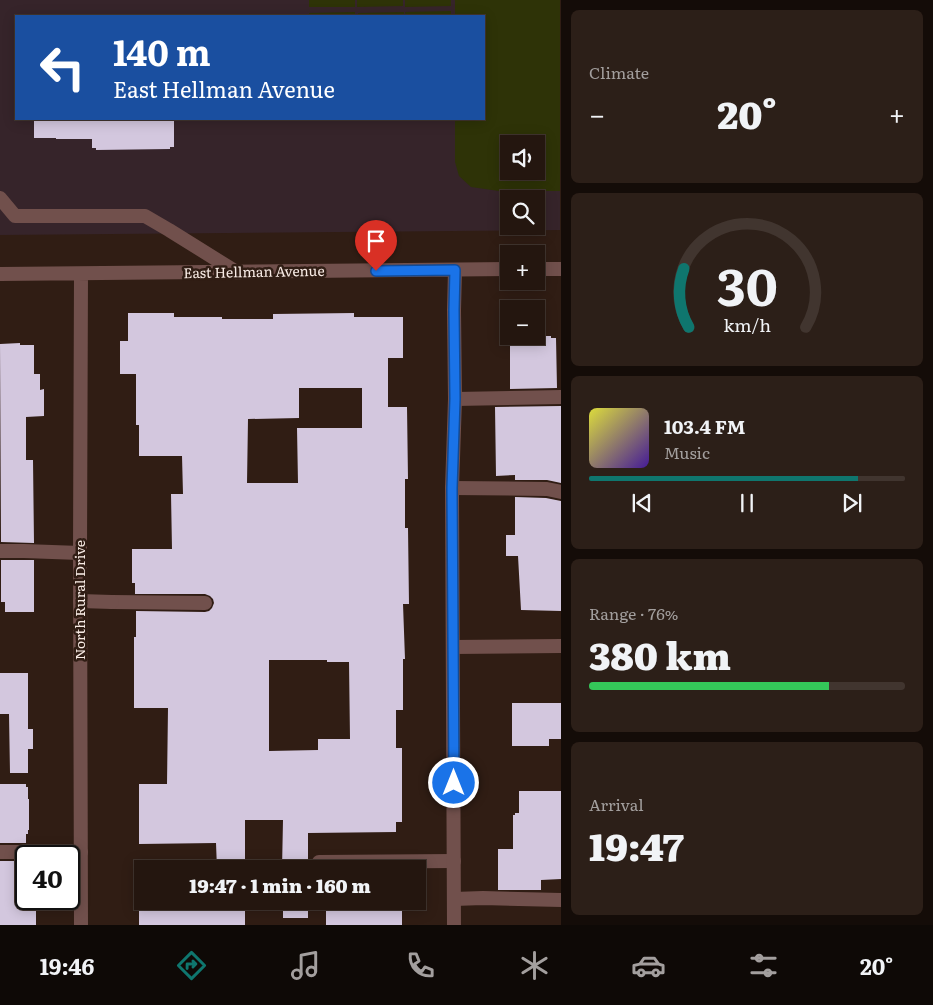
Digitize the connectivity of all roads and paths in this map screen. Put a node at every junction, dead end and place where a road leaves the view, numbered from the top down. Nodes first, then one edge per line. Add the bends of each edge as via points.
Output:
1 (0, 198) edge
2 (500, 269) edge
3 (545, 269) edge
4 (560, 269) edge
5 (455, 270) junction
6 (238, 272) junction
7 (0, 274) edge
8 (81, 274) junction
9 (560, 397) edge
10 (455, 399) junction
11 (452, 488) junction
12 (560, 492) edge
13 (0, 551) edge
14 (80, 553) junction
15 (80, 601) junction
16 (205, 603) dead end
17 (560, 646) edge
18 (453, 647) junction
19 (0, 852) edge
20 (81, 852) junction
21 (426, 861) edge
22 (454, 861) junction
23 (454, 898) junction
24 (560, 900) edge
25 (81, 925) edge
26 (454, 925) edge

1 - 6 street via 15,216 145,216
2 - 5 street, East Hellman Avenue
3 - 4 street
5 - 6 street, East Hellman Avenue
5 - 10 street
6 - 8 street, East Hellman Avenue
7 - 8 street, East Hellman Avenue
8 - 14 street, North Rural Drive
9 - 10 street
10 - 11 street
11 - 12 street via 547,489
11 - 18 street
13 - 14 street
14 - 15 street, North Rural Drive
15 - 16 street
15 - 20 street, North Rural Drive
17 - 18 street
18 - 22 street
19 - 20 street
20 - 25 street, North Rural Drive
21 - 22 street
22 - 23 street
23 - 24 street
23 - 26 street

